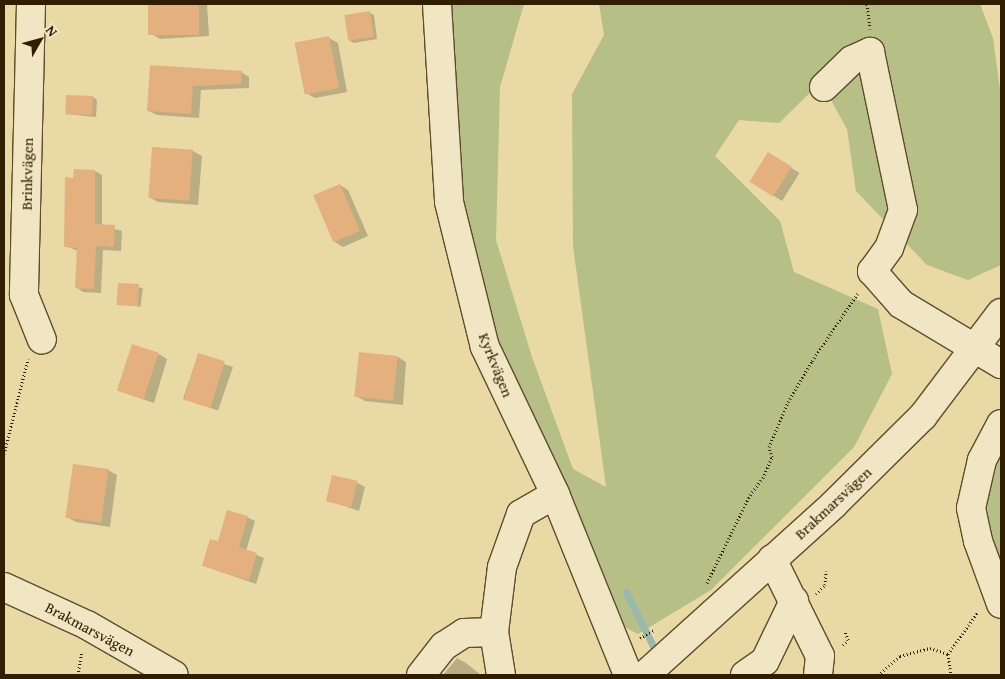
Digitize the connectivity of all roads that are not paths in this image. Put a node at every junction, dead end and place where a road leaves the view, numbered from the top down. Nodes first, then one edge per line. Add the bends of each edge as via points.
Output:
1 (31, 4) edge
2 (437, 4) edge
3 (824, 87) dead end
4 (1001, 314) edge
5 (42, 340) road end
6 (974, 349) junction
7 (1001, 364) edge
8 (1001, 424) edge
9 (555, 494) junction
10 (772, 559) junction
11 (4, 587) edge
12 (998, 597) edge
13 (803, 599) junction
14 (494, 632) junction
15 (648, 668) edge
16 (174, 675) edge
17 (421, 675) edge
18 (501, 675) edge
19 (745, 675) edge
20 (818, 675) edge

1 - 5 street, Brinkvägen via 24,295
2 - 9 street, Kyrkvägen via 449,202 485,347
3 - 6 street via 852,60 870,52 903,210 889,248 872,271 901,304
4 - 6 street, Brakmarsvägen
6 - 7 street
6 - 10 street, Brakmarsvägen via 923,416
8 - 12 street via 982,460 971,508
9 - 14 street via 521,514 502,567
9 - 15 street, Kyrkvägen
10 - 13 street
10 - 15 street, Brakmarsvägen
11 - 16 street, Brakmarsvägen via 87,625
13 - 19 street via 765,661
13 - 20 street via 820,656
14 - 17 street via 464,633 444,646
14 - 18 street

